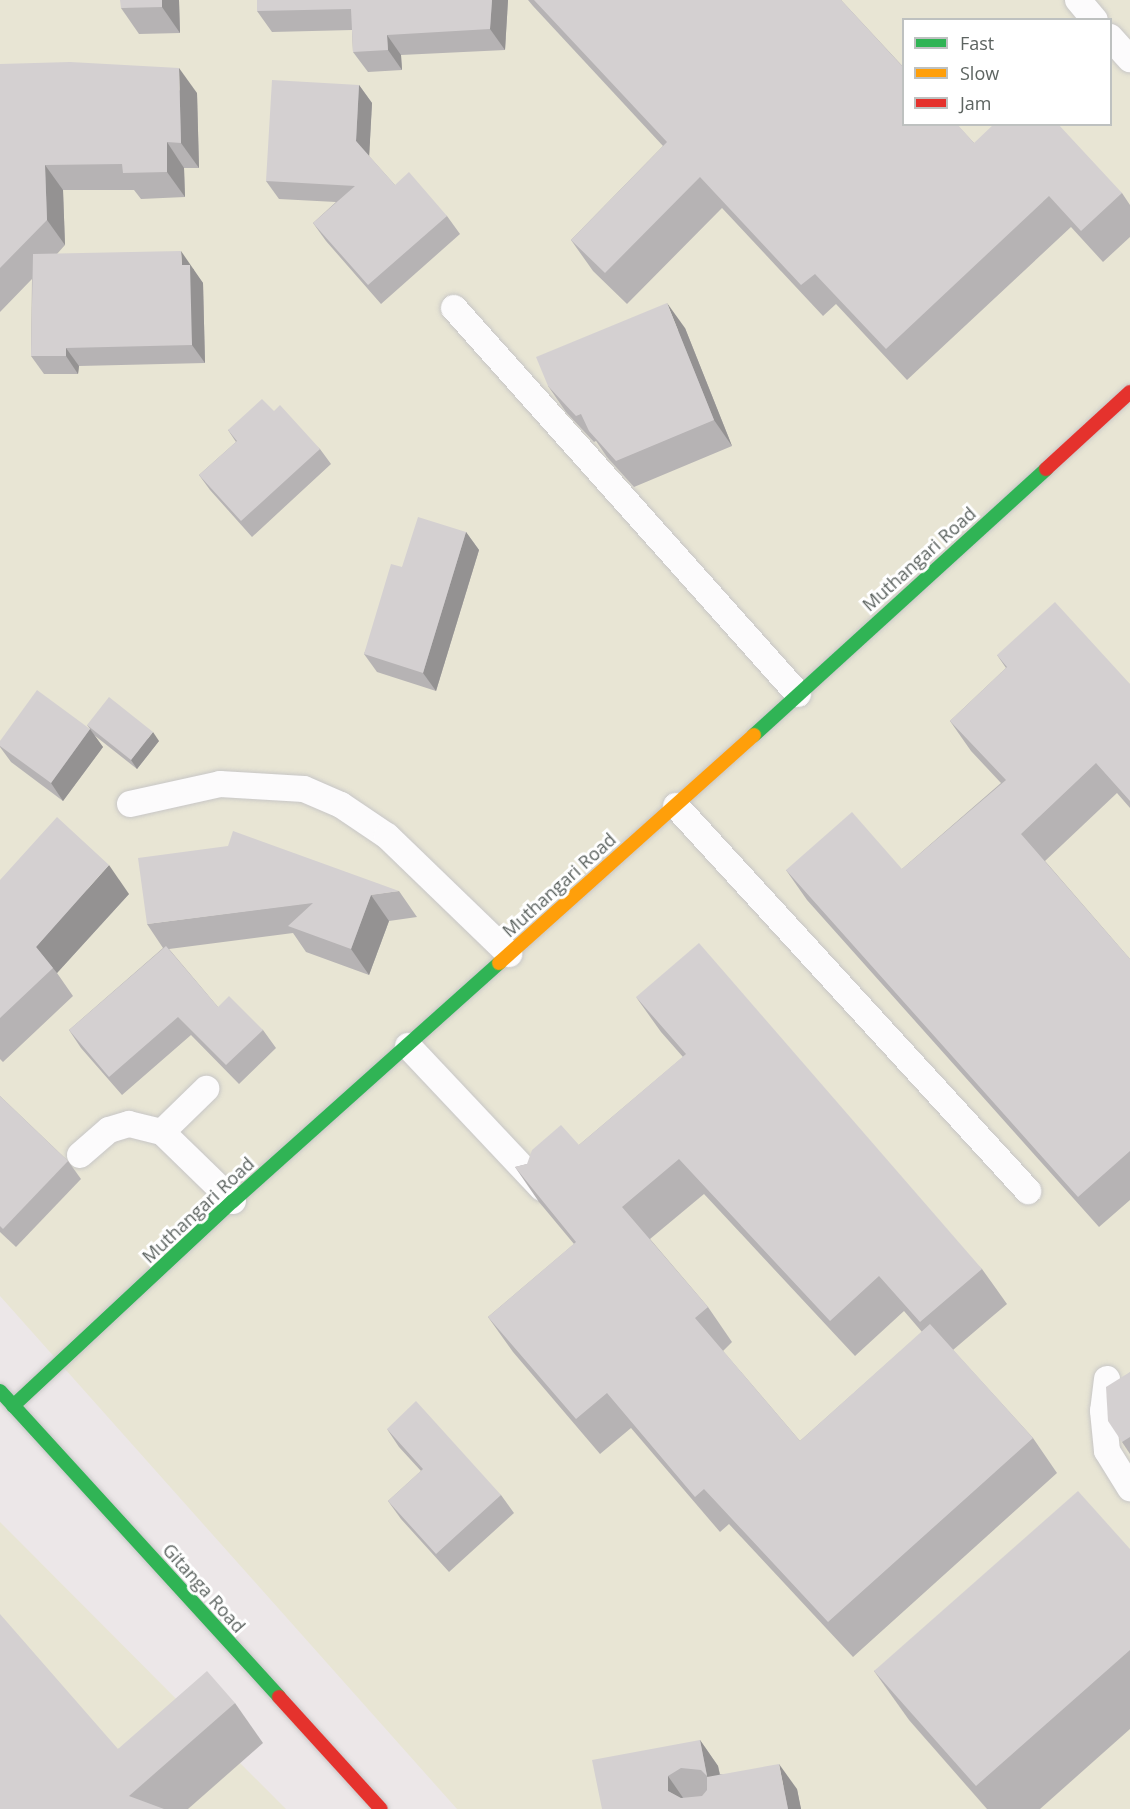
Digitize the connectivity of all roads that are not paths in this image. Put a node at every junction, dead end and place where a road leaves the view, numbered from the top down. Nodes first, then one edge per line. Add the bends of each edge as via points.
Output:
1 (1077, 0) edge
2 (1093, 18) edge
3 (1112, 39) edge
4 (1130, 59) edge
5 (454, 308) dead end
6 (1130, 392) edge
7 (798, 694) junction
8 (130, 804) dead end
9 (676, 806) junction
10 (509, 954) junction
11 (408, 1046) junction
12 (206, 1089) dead end
13 (162, 1132) junction
14 (80, 1155) dead end
15 (542, 1188) edge
16 (1028, 1191) dead end
17 (233, 1201) junction
18 (1107, 1379) dead end
19 (0, 1391) edge
20 (13, 1406) junction
21 (1130, 1488) edge
22 (381, 1809) edge

1 - 2 lane
3 - 4 lane
5 - 7 lane
6 - 7 street, Muthangari Road
7 - 9 street, Muthangari Road
8 - 10 lane via 220,784 304,789 341,805 387,836
9 - 10 street, Muthangari Road
9 - 16 lane
10 - 11 street, Muthangari Road
11 - 15 lane
11 - 17 street, Muthangari Road
12 - 13 lane
13 - 14 lane via 129,1124 109,1130
13 - 17 lane
17 - 20 street, Muthangari Road
18 - 21 lane via 1102,1411 1107,1450
19 - 20 street, Gitanga Road
20 - 22 street, Gitanga Road

